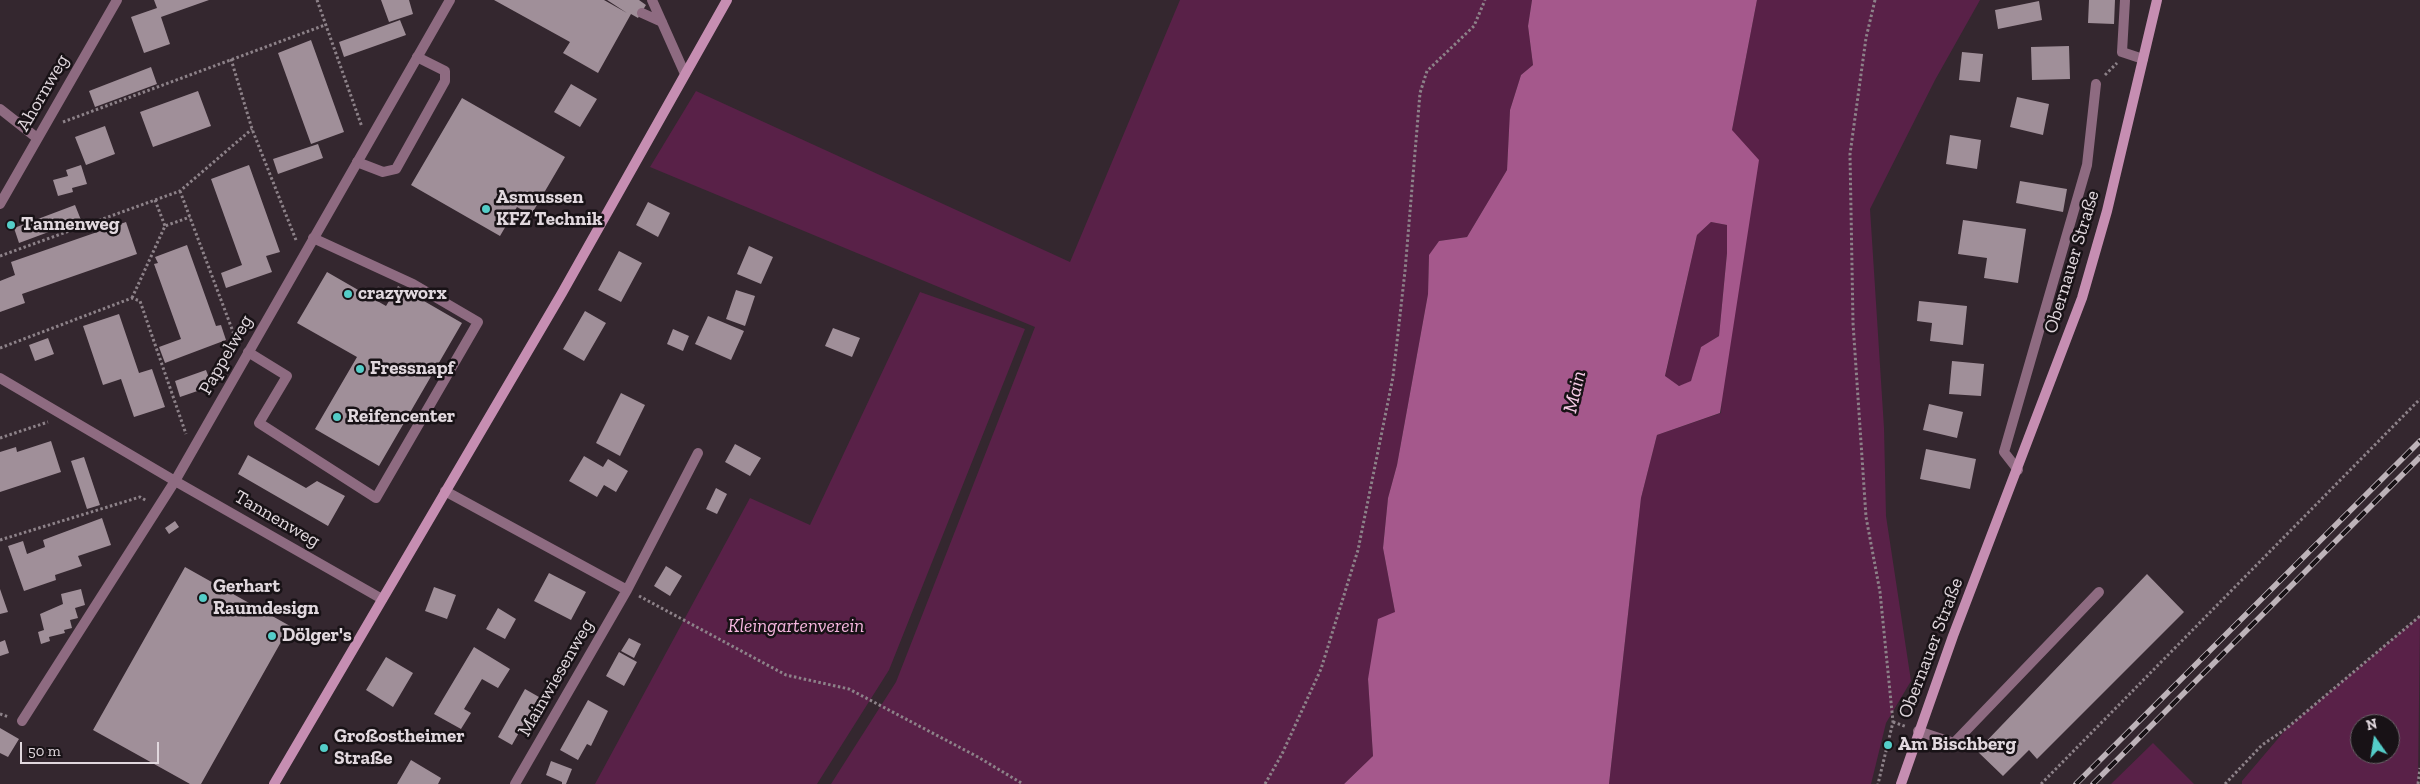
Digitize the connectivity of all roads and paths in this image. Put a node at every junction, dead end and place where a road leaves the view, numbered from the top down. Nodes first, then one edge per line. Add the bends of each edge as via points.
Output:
1 (116, 0) edge
2 (317, 0) edge
3 (450, 0) edge
4 (652, 0) edge
5 (727, 0) edge
6 (1485, 0) edge
7 (1875, 0) edge
8 (2124, 0) edge
9 (2157, 0) edge
10 (642, 12) dead end
11 (662, 22) junction
12 (325, 25) junction
13 (2126, 54) junction
14 (417, 57) junction
15 (231, 59) junction
16 (2143, 59) junction
17 (685, 74) junction
18 (2096, 84) joint
19 (0, 109) edge
20 (59, 124) dead end
21 (252, 129) junction
22 (37, 138) junction
23 (367, 143) junction
24 (357, 162) junction
25 (180, 191) junction
26 (155, 200) junction
27 (0, 204) edge
28 (190, 217) junction
29 (165, 226) junction
30 (313, 238) junction
31 (0, 256) edge
32 (303, 256) junction
33 (132, 298) junction
34 (0, 348) edge
35 (245, 355) junction
36 (0, 378) edge
37 (2420, 399) edge
38 (65, 416) junction
39 (0, 438) edge
40 (192, 449) junction
41 (698, 454) dead end
42 (2018, 470) junction
43 (175, 481) junction
44 (446, 491) junction
45 (159, 506) junction
46 (0, 540) edge
47 (627, 590) junction
48 (2099, 592) dead end
49 (382, 599) junction
50 (2420, 616) edge
51 (22, 721) dead end
52 (1918, 731) junction
53 (2420, 768) edge
54 (274, 784) edge
55 (515, 784) edge
56 (1022, 784) edge
57 (1265, 784) edge
58 (1878, 784) edge
59 (1900, 784) edge
60 (2041, 784) edge
61 (2225, 784) edge
62 (2418, 784) edge

1 - 22 street, Ahornweg
2 - 12 path
3 - 14 street, Pappelweg
4 - 11 street
5 - 17 main road
6 - 57 path via 1474,26 1427,71 1420,93 1393,377 1358,550 1321,669
7 - 58 path via 1866,38 1850,154 1853,323 1866,516 1880,592 1893,722
8 - 13 street via 2122,52
9 - 16 main road, Obernauer Straße
10 - 11 street
11 - 17 street
12 - 15 path
12 - 23 path
13 - 16 street
13 - 18 path
14 - 23 street, Pappelweg
14 - 24 street via 445,71 445,81 396,170 383,172
15 - 20 path
15 - 21 path
16 - 42 main road, Obernauer Straße via 2107,211 2082,298
17 - 44 main road
18 - 42 street, Obernauer Straße via 2087,165 2004,452
19 - 22 street
21 - 25 path
21 - 32 path
22 - 27 street, Ahornweg
23 - 24 street, Pappelweg
24 - 30 street, Pappelweg
25 - 26 path
25 - 28 path
26 - 29 path
26 - 31 path
28 - 29 path
28 - 35 path
29 - 33 path
30 - 32 street, Pappelweg
30 - 35 street via 413,284 478,322 376,498 259,423 287,376
32 - 35 street, Pappelweg
33 - 34 path
33 - 40 path via 140,301
35 - 40 street, Pappelweg
36 - 38 street, Tannenweg
37 - 60 path
38 - 39 path
38 - 43 street, Tannenweg
40 - 43 street, Pappelweg
41 - 47 street, Mainwiesenweg
42 - 52 main road, Obernauer Straße
43 - 45 street, Pappelweg
43 - 49 street, Tannenweg
44 - 47 street
44 - 49 main road
45 - 46 path via 140,497
45 - 51 street, Pappelweg
47 - 55 street, Mainwiesenweg
47 - 56 path via 786,675 849,689 978,756
48 - 52 street via 1954,743
49 - 54 main road
50 - 61 path via 2287,728 2262,745
52 - 59 main road, Obernauer Straße
53 - 62 path

